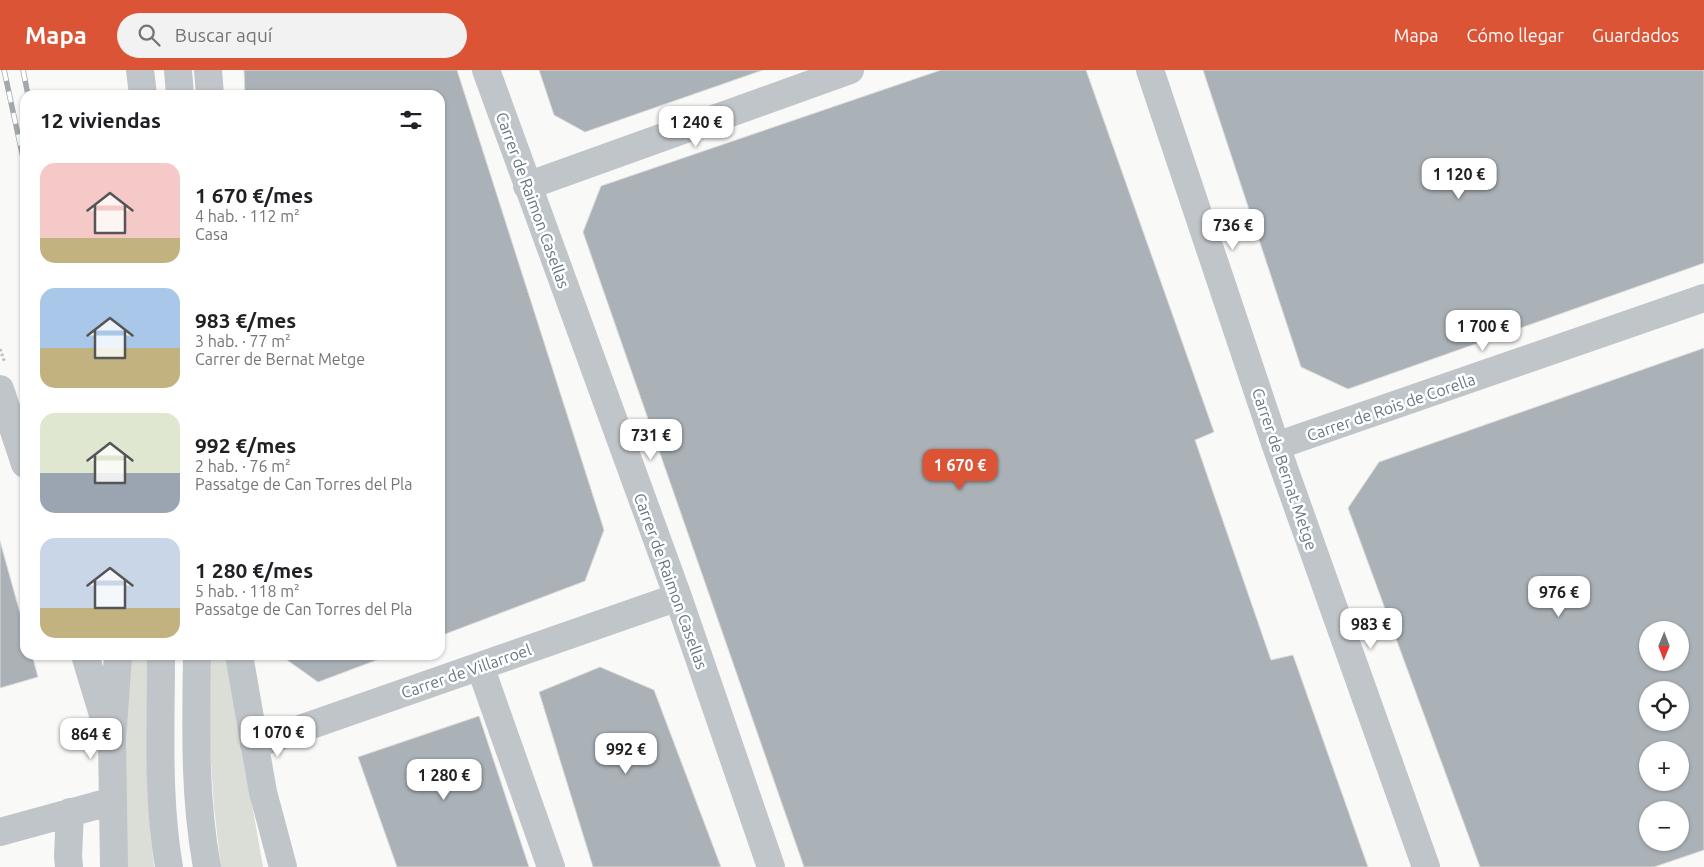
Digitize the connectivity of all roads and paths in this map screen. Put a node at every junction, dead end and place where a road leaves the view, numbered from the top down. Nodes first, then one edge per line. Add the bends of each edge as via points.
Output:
1 (135, 70) edge
2 (140, 70) edge
3 (178, 70) edge
4 (208, 70) edge
5 (486, 70) edge
6 (850, 70) edge
7 (1150, 70) edge
8 (135, 90) edge
9 (142, 90) edge
10 (180, 90) edge
11 (210, 90) edge
12 (527, 186) junction
13 (1704, 298) edge
14 (0, 389) edge
15 (20, 432) edge
16 (1276, 446) junction
17 (678, 597) junction
18 (87, 660) edge
19 (118, 660) edge
20 (161, 660) edge
21 (197, 660) edge
22 (240, 660) edge
23 (480, 666) junction
24 (112, 742) junction
25 (254, 745) junction
26 (113, 800) junction
27 (70, 812) junction
28 (0, 832) edge
29 (69, 867) edge
30 (114, 867) edge
31 (169, 867) edge
32 (207, 867) edge
33 (283, 867) edge
34 (551, 867) edge
35 (771, 867) edge
36 (1426, 867) edge

1 - 8 street
2 - 9 street
3 - 10 street
4 - 11 street
5 - 12 street, Carrer de Raimon Casellas
6 - 12 street
7 - 16 street, Carrer de Bernat Metge
12 - 17 street, Carrer de Raimon Casellas
13 - 16 street, Carrer de Rois de Corella
14 - 15 street
16 - 36 street, Carrer de Bernat Metge
17 - 23 street, Carrer de Villarroel
17 - 35 street, Carrer de Raimon Casellas
18 - 24 street
19 - 24 street
20 - 31 street via 161,770
21 - 32 street via 195,741
22 - 25 street
23 - 25 street, Carrer de Villarroel
23 - 34 street
24 - 26 street
25 - 33 street
26 - 27 street
26 - 30 street
27 - 28 street
27 - 29 street

